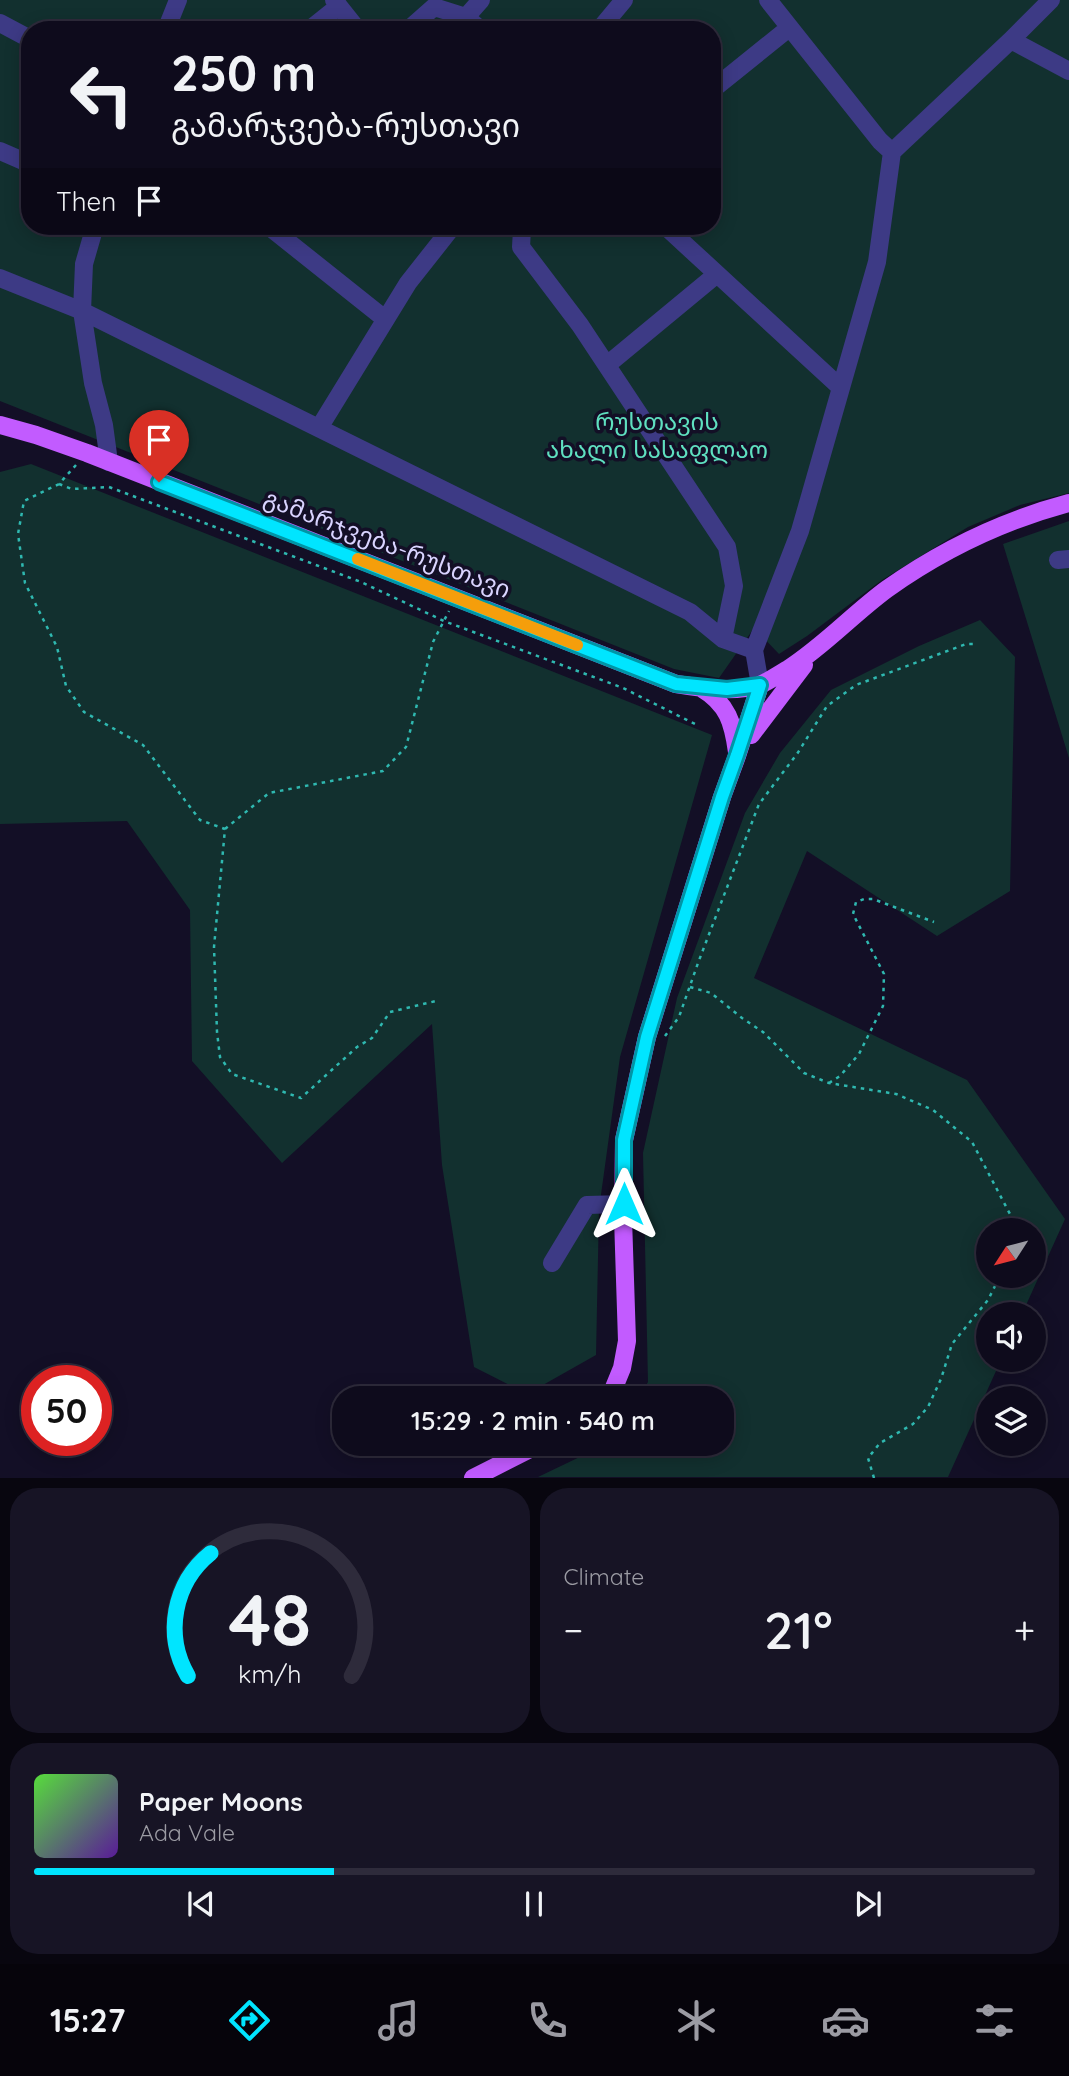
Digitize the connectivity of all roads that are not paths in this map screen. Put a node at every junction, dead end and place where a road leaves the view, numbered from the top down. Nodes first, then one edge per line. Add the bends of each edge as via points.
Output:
1 (178, 0) edge
2 (481, 0) edge
3 (625, 0) edge
4 (768, 0) edge
5 (1051, 0) edge
6 (336, 3) edge
7 (466, 17) junction
8 (170, 21) edge
9 (318, 21) edge
10 (351, 21) edge
11 (418, 21) edge
12 (471, 21) edge
13 (607, 21) edge
14 (0, 23) edge
15 (789, 28) junction
16 (21, 34) edge
17 (1011, 40) junction
18 (1069, 71) edge
19 (721, 83) edge
20 (0, 151) edge
21 (892, 152) junction
22 (21, 160) edge
23 (92, 235) edge
24 (280, 235) edge
25 (446, 235) edge
26 (522, 235) edge
27 (674, 235) edge
28 (717, 274) junction
29 (0, 278) edge
30 (82, 311) junction
31 (385, 319) junction
32 (607, 365) junction
33 (841, 388) junction
34 (0, 425) edge
35 (319, 428) junction
36 (110, 462) junction
37 (1069, 503) edge
38 (723, 639) junction
39 (822, 644) junction
40 (754, 650) junction
41 (760, 685) junction
42 (700, 688) junction
43 (737, 755) junction
44 (624, 1204) junction
45 (552, 1264) dead end
46 (615, 1386) edge
47 (516, 1456) edge
48 (473, 1478) edge

1 - 8 street
2 - 7 street
3 - 13 street
4 - 15 street
5 - 17 street
6 - 9 street
6 - 10 street
7 - 11 street via 434,7
7 - 12 street
14 - 16 street
15 - 19 street
15 - 21 street
17 - 18 street
17 - 21 street
20 - 22 street
21 - 33 street via 877,262
23 - 30 street via 84,264
24 - 31 street
25 - 31 street
26 - 32 street via 521,247
27 - 28 street
28 - 32 street
28 - 33 street
29 - 30 street
30 - 35 street
30 - 36 street
31 - 35 street
32 - 38 street via 727,547 734,586
33 - 40 street via 800,531
34 - 36 main road, გამარჯვება-რუსთავი
35 - 38 street via 690,612
36 - 42 main road, გამარჯვება-რუსთავი via 676,684
37 - 39 main road via 983,534 941,556 887,589
38 - 40 street
39 - 41 main road
39 - 43 main road
40 - 41 street
41 - 42 main road, გამარჯვება-რუსთავი
41 - 43 main road
42 - 43 main road via 727,712
43 - 44 main road via 644,1052 624,1140
44 - 45 street via 587,1205
44 - 46 main road via 627,1341
47 - 48 main road

